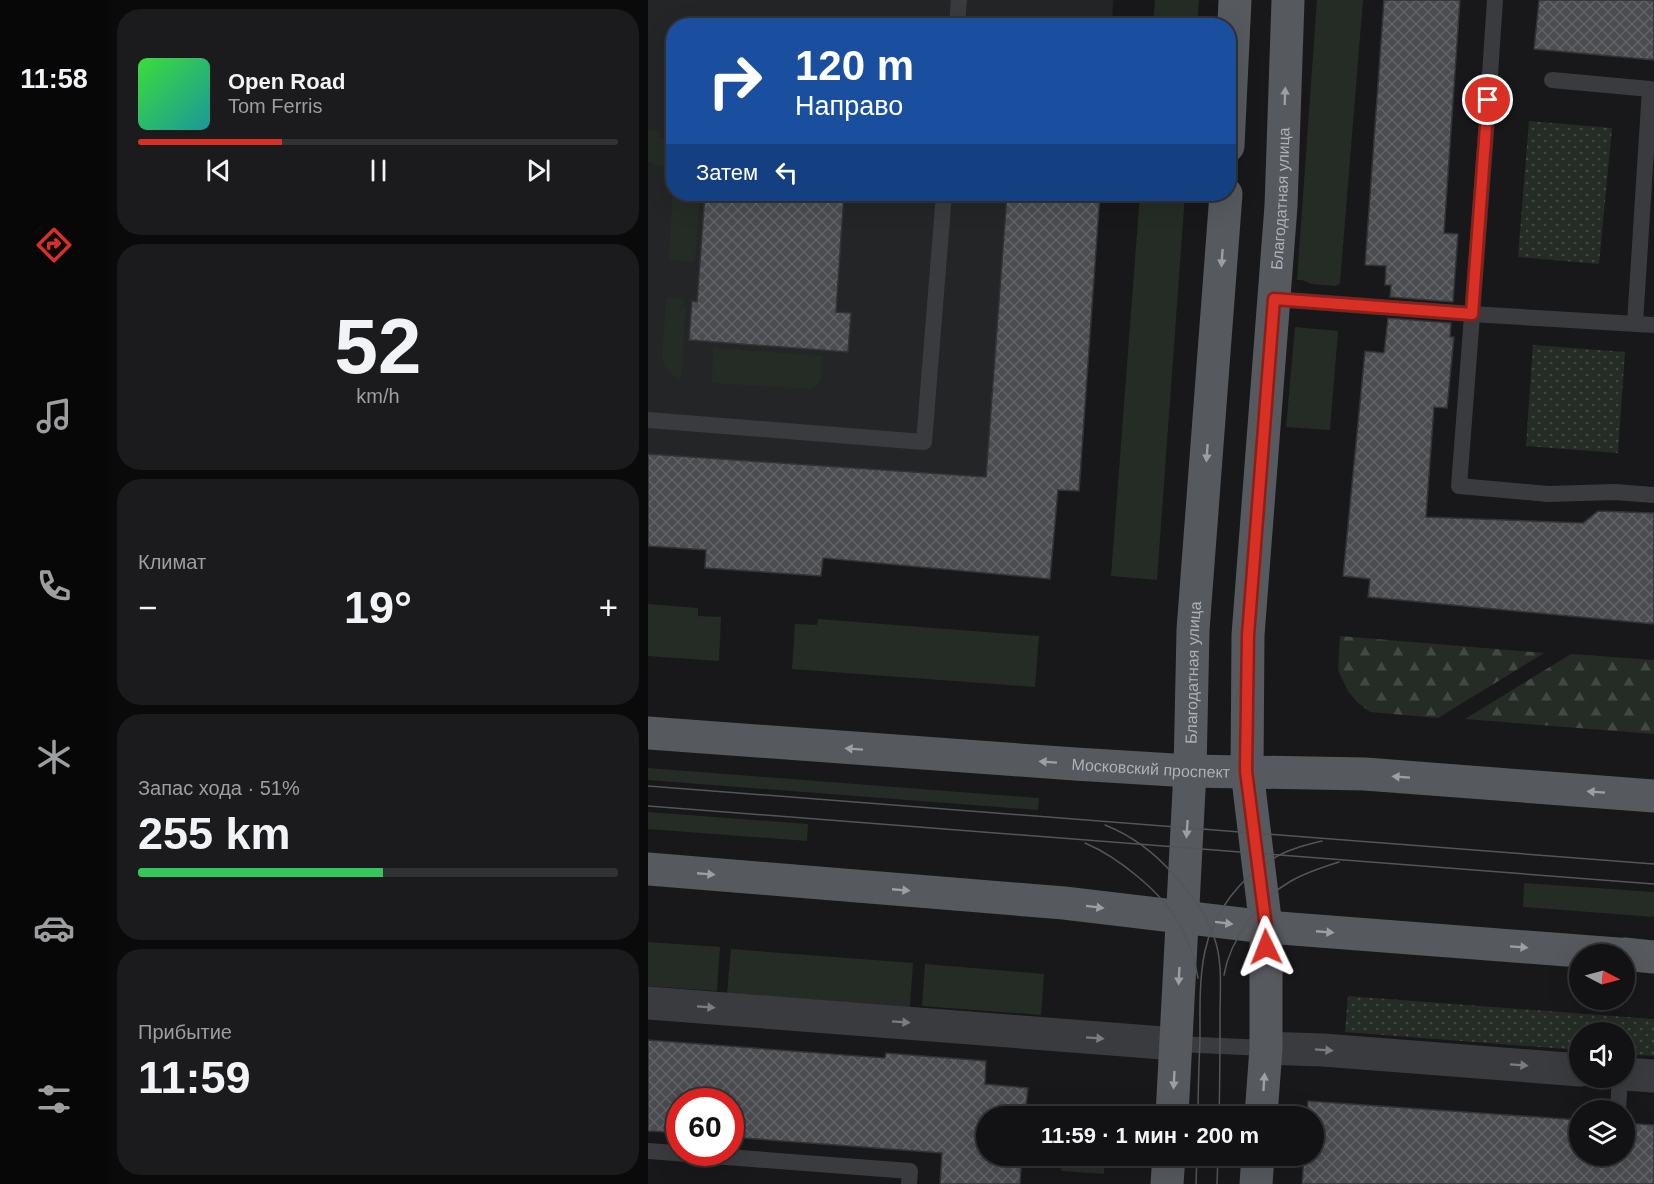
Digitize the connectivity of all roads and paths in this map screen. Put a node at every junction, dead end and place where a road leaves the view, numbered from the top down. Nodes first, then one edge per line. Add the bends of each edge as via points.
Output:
1 (960, 0) edge
2 (1235, 0) edge
3 (1288, 0) edge
4 (1495, 0) edge
5 (958, 18) edge
6 (1234, 18) edge
7 (1552, 80) dead end
8 (1649, 173) edge
9 (943, 201) edge
10 (1225, 201) edge
11 (1274, 299) junction
12 (1472, 314) junction
13 (1635, 323) junction
14 (1654, 325) edge
15 (648, 420) edge
16 (1654, 495) edge
17 (648, 733) edge
18 (1190, 771) junction
19 (1246, 771) junction
20 (1654, 796) edge
21 (648, 869) edge
22 (1182, 918) junction
23 (1266, 927) junction
24 (1569, 950) edge
25 (1635, 955) edge
26 (1654, 957) edge
27 (648, 1003) edge
28 (1176, 1044) junction
29 (1266, 1048) junction
30 (1569, 1069) edge
31 (1635, 1075) edge
32 (1654, 1076) edge
33 (1173, 1106) edge
34 (1262, 1106) edge
35 (648, 1151) edge
36 (1168, 1166) edge
37 (1257, 1166) edge
38 (909, 1184) edge
39 (1167, 1184) edge
40 (1256, 1184) edge

1 - 5 lane
2 - 6 main road
11 -> 3 main road, Благодатная улица
4 - 12 lane
7 - 8 lane via 1650,89
8 - 13 lane
9 - 15 lane via 924,442
10 -> 18 main road, Благодатная улица via 1193,630
11 - 12 lane
11 - 19 main road, Благодатная улица via 1248,635
12 - 13 lane
12 - 16 lane via 1459,486 1548,494
13 - 14 lane
18 -> 17 main road, Московский проспект
18 - 19 main road, Московский проспект
18 -> 22 main road, Благодатная улица
20 -> 19 main road, Московский проспект via 1365,774
19 - 23 main road, Благодатная улица
21 -> 22 main road via 1064,903
22 -> 23 main road
22 -> 28 main road, Благодатная улица
23 -> 24 main road
23 - 29 main road, Благодатная улица
25 - 26 main road
27 -> 28 street
28 - 29 lane
28 -> 33 main road, Благодатная улица
29 -> 30 street
34 -> 29 main road, Благодатная улица
31 - 32 street
35 - 38 lane via 910,1171
36 - 39 main road
37 - 40 main road

